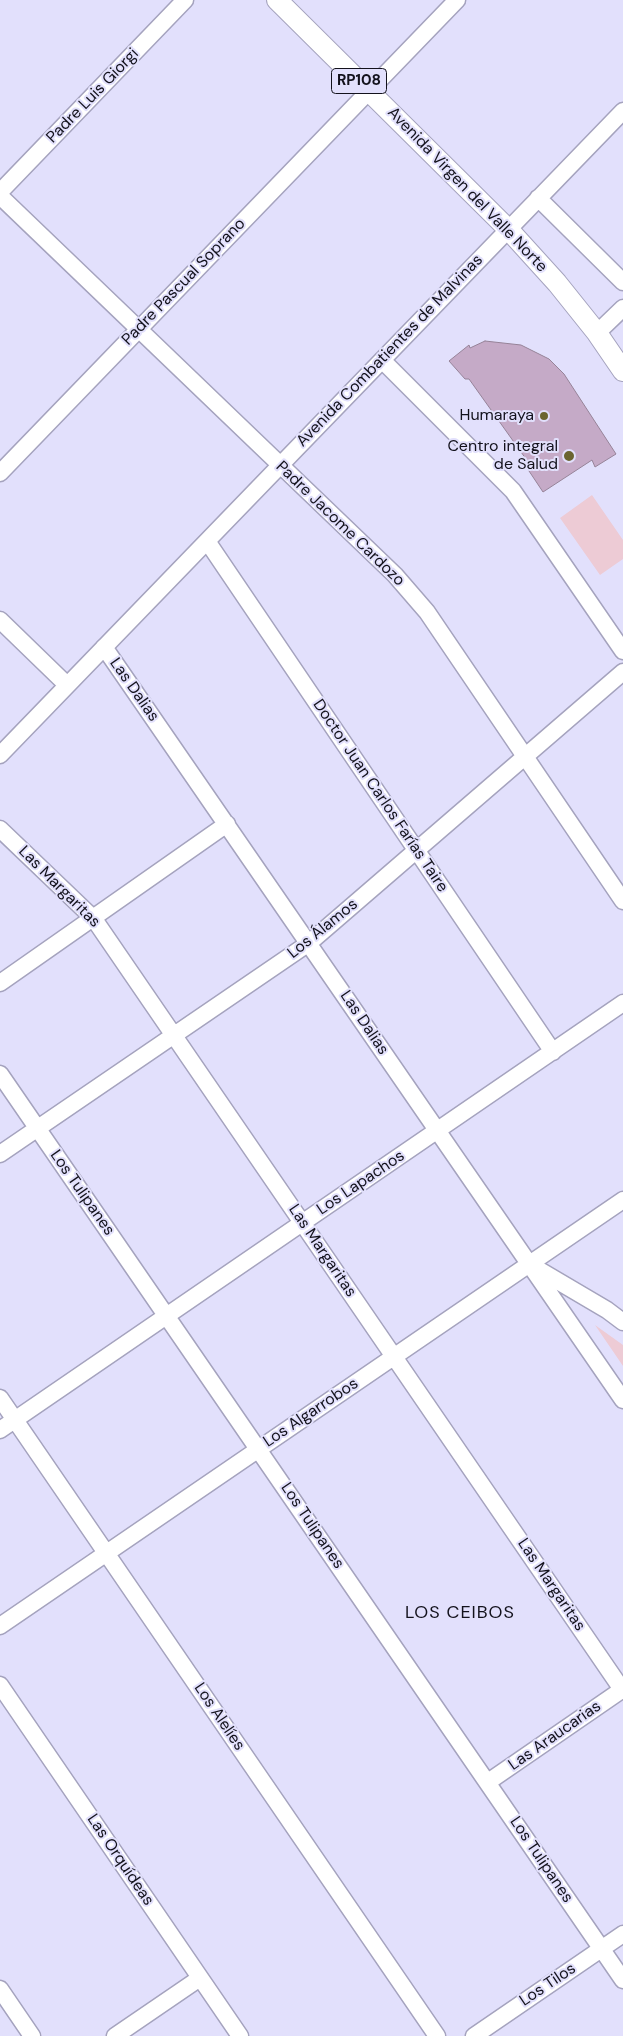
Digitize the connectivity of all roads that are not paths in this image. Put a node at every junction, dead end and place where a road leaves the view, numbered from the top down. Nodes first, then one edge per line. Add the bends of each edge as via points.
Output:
1 (186, 0) edge
2 (277, 0) edge
3 (457, 0) edge
4 (369, 91) junction
5 (623, 110) edge
6 (0, 192) edge
7 (0, 196) edge
8 (538, 198) junction
9 (508, 229) junction
10 (623, 282) edge
11 (623, 308) edge
12 (139, 329) junction
13 (597, 333) junction
14 (382, 360) junction
15 (623, 371) edge
16 (280, 465) junction
17 (0, 473) edge
18 (207, 541) junction
19 (0, 620) edge
20 (104, 646) junction
21 (623, 651) edge
22 (623, 672) edge
23 (67, 685) junction
24 (0, 754) edge
25 (524, 757) junction
26 (227, 824) junction
27 (0, 829) edge
28 (417, 850) junction
29 (623, 901) edge
30 (94, 919) junction
31 (309, 943) junction
32 (0, 983) edge
33 (623, 1003) edge
34 (174, 1036) junction
35 (553, 1052) junction
36 (0, 1074) edge
37 (38, 1128) junction
38 (438, 1131) junction
39 (0, 1154) edge
40 (623, 1200) edge
41 (303, 1224) junction
42 (530, 1264) junction
43 (167, 1316) junction
44 (623, 1322) edge
45 (394, 1356) junction
46 (0, 1398) edge
47 (623, 1400) edge
48 (15, 1420) junction
49 (0, 1430) edge
50 (259, 1449) junction
51 (106, 1553) junction
52 (0, 1626) edge
53 (0, 1685) edge
54 (623, 1690) edge
55 (488, 1782) junction
56 (623, 1934) edge
57 (602, 1949) junction
58 (200, 1978) junction
59 (623, 1980) edge
60 (0, 1989) edge
61 (32, 2036) edge
62 (115, 2036) edge
63 (240, 2036) edge
64 (437, 2036) edge
65 (474, 2036) edge

1 - 6 street, Padre Luis Giorgi
2 - 4 main road, Avenida Virgen del Valle Norte / RP108
3 - 4 street, Padre Pascual Soprano
4 - 9 main road, Avenida Virgen del Valle Norte / RP108
4 - 12 street, Padre Pascual Soprano
5 - 8 street, Avenida Combatientes de Malvinas
7 - 12 street, Padre Jacome Cardozo
8 - 9 street, Avenida Combatientes de Malvinas
8 - 10 street
9 - 13 main road, Avenida Virgen del Valle Norte / RP108
9 - 14 street, Avenida Combatientes de Malvinas
11 - 13 street
12 - 16 street, Padre Jacome Cardozo
12 - 17 street, Padre Pascual Soprano
13 - 15 main road, Avenida Virgen del Valle Norte / RP108
14 - 16 street, Avenida Combatientes de Malvinas
14 - 21 street via 513,491
16 - 18 street, Avenida Combatientes de Malvinas
16 - 25 street, Padre Jacome Cardozo via 395,575 420,605
18 - 20 street, Avenida Combatientes de Malvinas
18 - 28 street, Doctor Juan Carlos Farías Taire
19 - 23 street
20 - 23 street, Avenida Combatientes de Malvinas
20 - 26 street, Las Dalias
22 - 25 street, Los Álamos
23 - 24 street, Avenida Combatientes de Malvinas
25 - 28 street, Los Álamos
25 - 29 street, Padre Jacome Cardozo
26 - 30 street
26 - 31 street, Las Dalias
27 - 30 street, Las Margaritas
28 - 31 street, Los Álamos
28 - 35 street, Doctor Juan Carlos Farías Taire
30 - 32 street
30 - 34 street, Las Margaritas
31 - 34 street, Los Álamos
31 - 38 street, Las Dalias
33 - 35 street, Los Lapachos
34 - 37 street, Los Álamos
34 - 41 street, Las Margaritas
35 - 38 street, Los Lapachos
36 - 37 street, Los Tulipanes
37 - 39 street, Los Álamos
37 - 43 street, Los Tulipanes
38 - 41 street, Los Lapachos
38 - 42 street, Las Dalias
40 - 42 street, Los Algarrobos
41 - 43 street, Los Lapachos
41 - 45 street, Las Margaritas
42 - 44 street
42 - 45 street, Los Algarrobos
42 - 47 street, Las Dalias
43 - 48 street, Los Lapachos
43 - 50 street, Los Tulipanes
45 - 50 street, Los Algarrobos
45 - 54 street, Las Margaritas
46 - 48 street, Los Alelíes
48 - 49 street, Los Lapachos
48 - 51 street, Los Alelíes
50 - 51 street, Los Algarrobos
50 - 55 street, Los Tulipanes
51 - 52 street, Los Algarrobos
51 - 64 street, Los Alelíes
53 - 58 street, Las Orquídeas
54 - 55 street, Las Araucarias
55 - 57 street, Los Tulipanes
56 - 57 street, Los Tilos
57 - 59 street, Los Tulipanes
57 - 65 street, Los Tilos
58 - 62 street
58 - 63 street, Las Orquídeas
60 - 61 street

